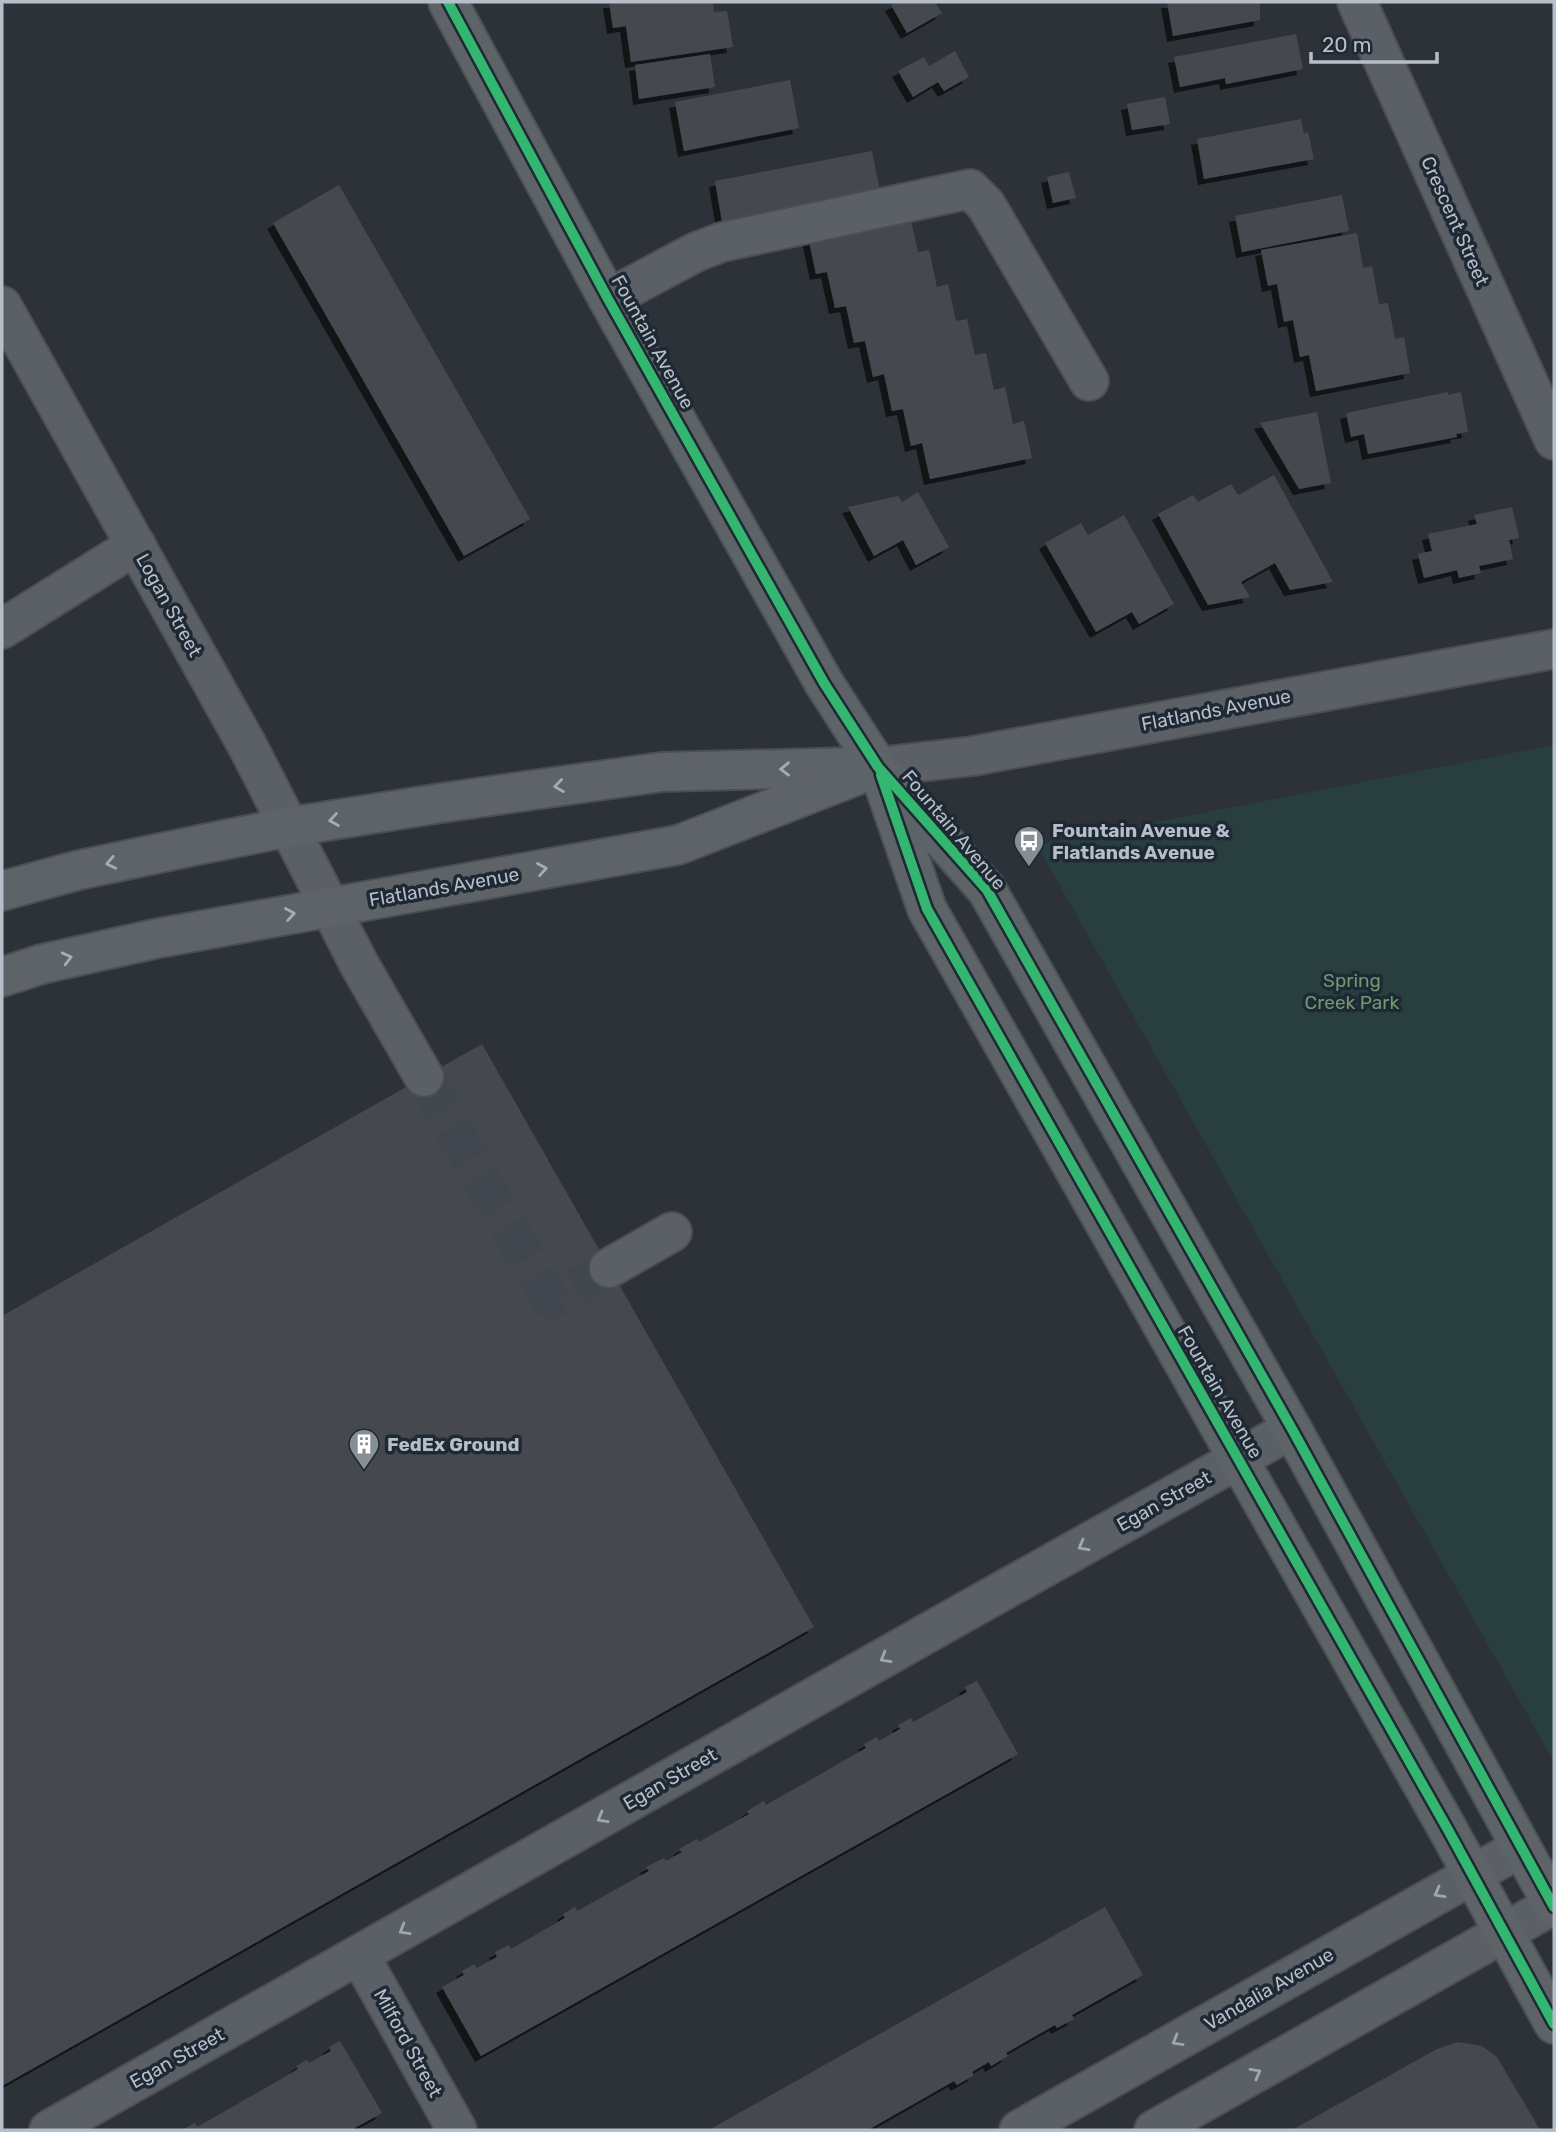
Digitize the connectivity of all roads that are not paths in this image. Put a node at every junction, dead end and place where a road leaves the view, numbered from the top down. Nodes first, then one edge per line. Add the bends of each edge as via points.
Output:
1 (448, 2) edge
2 (1357, 2) edge
3 (608, 299) junction
4 (2, 306) edge
5 (1089, 381) dead end
6 (1554, 440) edge
7 (136, 545) junction
8 (2, 629) edge
9 (1554, 649) edge
10 (878, 767) junction
11 (289, 827) junction
12 (2, 891) edge
13 (330, 907) junction
14 (2, 977) edge
15 (424, 1077) tunnel mouth
16 (673, 1232) dead end
17 (610, 1268) tunnel mouth
18 (1292, 1429) junction
19 (1238, 1460) junction
20 (1520, 1848) junction
21 (1472, 1874) junction
22 (1554, 1906) edge
23 (1504, 1933) junction
24 (360, 1956) junction
25 (1554, 2024) edge
26 (49, 2130) edge
27 (457, 2130) edge
28 (1019, 2130) edge
29 (1154, 2130) edge

1 - 3 main road, Fountain Avenue
2 - 6 street, Crescent Street
3 - 5 street via 696,251 722,242 970,189 986,205
3 - 10 main road, Fountain Avenue via 824,683
4 - 7 street, Logan Street
7 - 8 street
7 - 11 street, Logan Street
9 - 10 street, Flatlands Avenue via 972,756
10 -> 11 main road, Flatlands Avenue via 661,772
13 -> 10 main road, Flatlands Avenue via 678,845
10 - 18 main road, Fountain Avenue via 987,890
10 - 19 main road, Fountain Avenue via 927,909
11 -> 12 main road, Flatlands Avenue via 79,870
11 - 13 street, Logan Street
14 -> 13 main road, Flatlands Avenue via 99,950
13 - 15 street, Logan Street
16 - 17 street
18 - 19 street, Egan Street
18 - 20 main road, Fountain Avenue
19 - 21 main road, Fountain Avenue
19 -> 24 street, Egan Street
20 - 21 street, Vandalia Avenue
20 - 22 main road, Fountain Avenue
21 - 23 main road, Fountain Avenue
21 -> 28 street, Vandalia Avenue
22 - 23 street
23 - 25 main road, Fountain Avenue
29 -> 23 street
24 - 26 street, Egan Street
24 - 27 street, Milford Street

